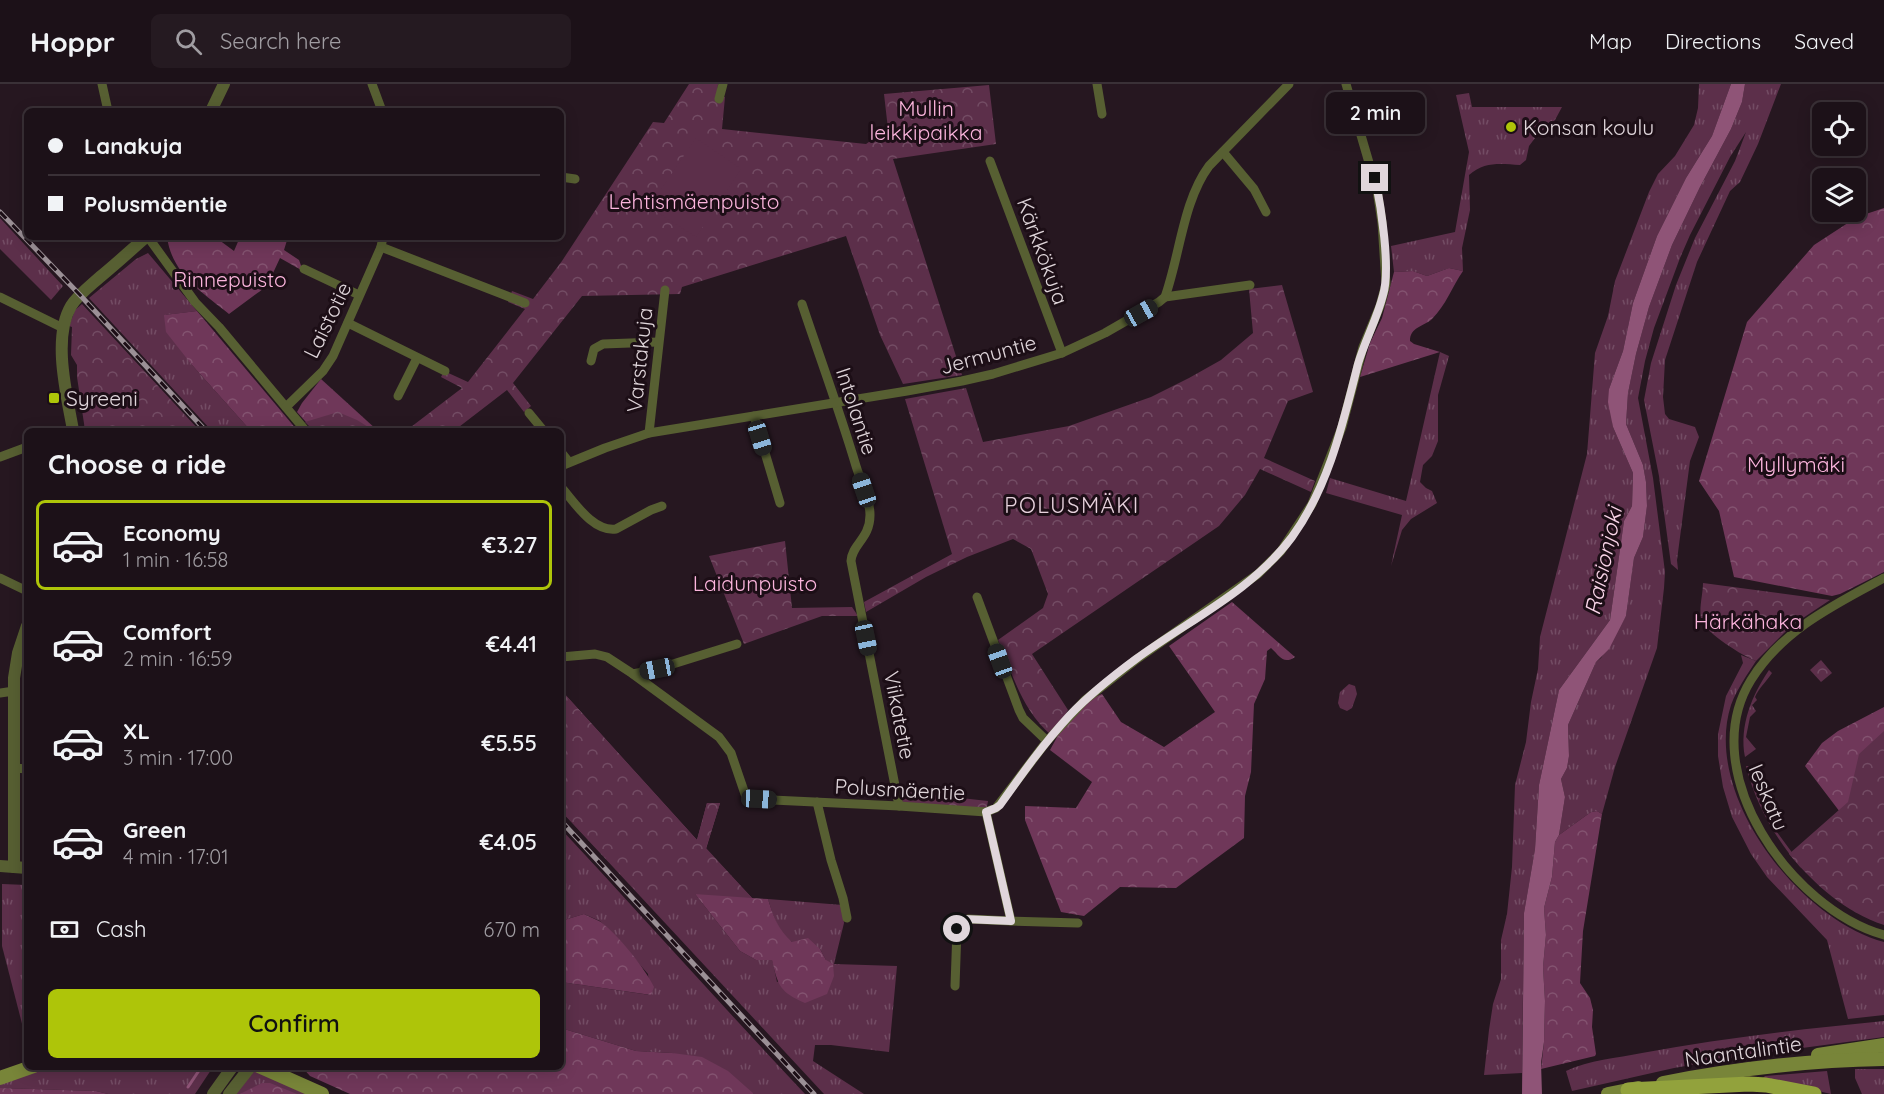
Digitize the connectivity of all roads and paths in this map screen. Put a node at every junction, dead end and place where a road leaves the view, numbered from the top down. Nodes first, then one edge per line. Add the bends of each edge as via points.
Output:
1 (102, 84) edge
2 (224, 84) edge
3 (372, 84) edge
4 (723, 84) edge
5 (1097, 84) edge
6 (1289, 84) edge
7 (1346, 84) edge
8 (719, 99) dead end
9 (107, 108) edge
10 (212, 108) edge
11 (381, 108) edge
12 (1102, 114) dead end
13 (1223, 152) junction
14 (990, 161) dead end
15 (564, 177) edge
16 (575, 179) dead end
17 (1266, 212) dead end
18 (144, 240) edge
19 (149, 240) edge
20 (382, 240) edge
21 (381, 247) junction
22 (304, 269) dead end
23 (1250, 285) dead end
24 (665, 290) dead end
25 (358, 296) junction
26 (0, 297) edge
27 (1165, 297) junction
28 (525, 303) dead end
29 (802, 304) dead end
30 (348, 323) junction
31 (63, 328) junction
32 (658, 342) junction
33 (1062, 353) junction
34 (417, 358) junction
35 (591, 361) dead end
36 (445, 371) dead end
37 (398, 396) dead end
38 (835, 402) junction
39 (286, 407) junction
40 (529, 413) dead end
41 (754, 416) junction
42 (73, 428) edge
43 (303, 428) edge
44 (541, 428) edge
45 (649, 433) junction
46 (24, 448) edge
47 (0, 458) edge
48 (565, 464) edge
49 (564, 490) edge
50 (780, 503) dead end
51 (662, 506) dead end
52 (851, 561) joint
53 (0, 578) edge
54 (1884, 578) edge
55 (24, 590) edge
56 (977, 597) dead end
57 (24, 635) edge
58 (737, 644) dead end
59 (564, 657) edge
60 (633, 674) junction
61 (14, 691) junction
62 (0, 693) edge
63 (1047, 741) junction
64 (14, 768) junction
65 (24, 769) edge
66 (817, 802) junction
67 (899, 806) junction
68 (986, 812) junction
69 (0, 866) edge
70 (14, 867) junction
71 (24, 868) edge
72 (847, 918) dead end
73 (1011, 921) junction
74 (1078, 924) dead end
75 (1884, 935) edge
76 (956, 986) dead end
77 (1884, 1045) edge
78 (1884, 1059) edge
79 (24, 1070) edge
80 (230, 1070) edge
81 (247, 1070) edge
82 (268, 1070) edge
83 (1742, 1070) junction
84 (0, 1078) edge
85 (1628, 1090) junction
86 (213, 1094) edge
87 (229, 1094) edge
88 (322, 1094) edge
89 (1608, 1094) edge
90 (1814, 1094) edge

1 - 9 street
2 - 10 street
3 - 11 street
4 - 8 street
5 - 12 street
6 - 13 street
7 - 63 street, Polusmäentie via 1377,190 1386,284 1363,347 1342,427 1312,504 1287,543 1258,574 1104,684
13 - 17 street via 1254,189
13 - 27 street via 1199,182
14 - 33 street, Kärkkökuja
15 - 16 street
18 - 31 street via 74,301
19 - 39 street via 195,302
20 - 21 street, Laistotie
21 - 25 street, Laistotie
21 - 28 street
22 - 25 street
23 - 27 street
24 - 32 street, Varstakuja
25 - 30 street, Laistotie
26 - 31 street
27 - 33 street, Jermuntie
29 - 38 street, Intolantie
30 - 34 street
30 - 39 street, Laistotie via 323,371
31 - 42 street via 63,363
32 - 35 street via 603,344 594,349
32 - 45 street, Varstakuja
33 - 38 street, Jermuntie via 962,381
34 - 36 street
34 - 37 street
38 - 41 street, Jermuntie
38 - 52 street, Intolantie via 870,512 867,532 853,551
39 - 43 street
40 - 44 street
41 - 45 street, Jermuntie
41 - 50 street
45 - 48 street, Jermuntie
46 - 47 street
49 - 51 street via 592,521 610,530
52 - 67 street, Viikatetie
53 - 55 street
54 - 75 street, Ieskatu via 1815,616 1769,656 1740,702 1733,751 1736,771 1754,818 1785,864 1805,887 1841,916
56 - 63 street via 1019,711
57 - 61 street
58 - 60 street
59 - 60 street via 607,657
60 - 66 street, Polusmäentie via 719,737 731,753 749,797
61 - 62 street
61 - 64 street
63 - 68 street, Polusmäentie via 1000,805
64 - 65 street
64 - 70 street
66 - 67 street, Polusmäentie
66 - 72 street
67 - 68 street, Polusmäentie
68 - 73 street
69 - 70 street
70 - 71 street
73 - 74 street
73 - 76 street via 960,921
77 - 83 main road
78 - 83 main road, Naantalintie
79 - 84 main road
80 - 86 street
81 - 87 street
82 - 88 main road
83 - 85 main road, Naantalintie
85 - 89 main road, Naantalintie
85 - 90 main road via 1749,1084

